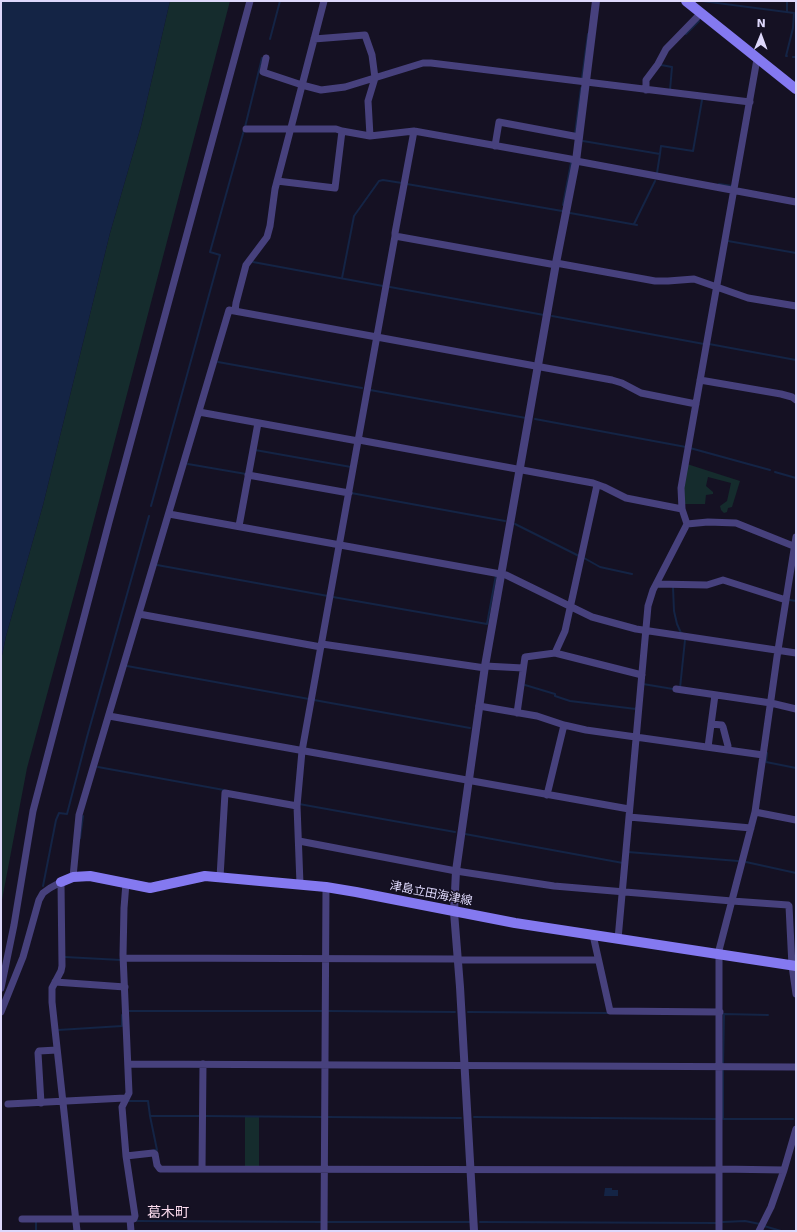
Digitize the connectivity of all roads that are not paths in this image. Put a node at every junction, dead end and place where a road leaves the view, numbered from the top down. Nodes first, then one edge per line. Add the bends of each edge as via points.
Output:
1 (250, 1) edge
2 (324, 1) edge
3 (596, 1) edge
4 (686, 1) edge
5 (701, 13) junction
6 (314, 39) junction
7 (266, 58) dead end
8 (757, 59) junction
9 (375, 78) junction
10 (586, 83) junction
11 (302, 85) junction
12 (796, 89) edge
13 (646, 90) junction
14 (750, 102) junction
15 (246, 128) dead end
16 (289, 129) junction
17 (342, 130) junction
18 (414, 131) junction
19 (370, 136) junction
20 (579, 137) junction
21 (496, 146) junction
22 (576, 161) junction
23 (277, 181) junction
24 (735, 190) junction
25 (796, 202) edge
26 (396, 236) junction
27 (556, 264) junction
28 (717, 286) junction
29 (796, 306) edge
30 (235, 312) junction
31 (376, 338) junction
32 (539, 367) junction
33 (700, 380) junction
34 (796, 400) edge
35 (696, 404) junction
36 (199, 412) junction
37 (258, 423) junction
38 (358, 441) junction
39 (521, 469) junction
40 (248, 475) junction
41 (598, 485) junction
42 (349, 493) junction
43 (682, 509) junction
44 (169, 514) junction
45 (688, 524) junction
46 (238, 526) junction
47 (796, 537) edge
48 (339, 544) junction
49 (795, 546) edge
50 (502, 574) junction
51 (657, 584) junction
52 (786, 600) junction
53 (570, 606) junction
54 (139, 614) junction
55 (646, 632) junction
56 (321, 645) junction
57 (778, 650) junction
58 (796, 653) edge
59 (555, 654) junction
60 (485, 667) junction
61 (523, 668) junction
62 (642, 675) junction
63 (676, 689) dead end
64 (714, 695) junction
65 (771, 703) junction
66 (479, 706) junction
67 (796, 709) edge
68 (517, 713) junction
69 (109, 716) junction
70 (711, 724) junction
71 (564, 725) junction
72 (636, 737) junction
73 (708, 747) junction
74 (727, 750) junction
75 (302, 751) junction
76 (763, 754) junction
77 (468, 781) junction
78 (547, 795) junction
79 (297, 806) junction
80 (629, 809) junction
81 (755, 812) junction
82 (629, 817) junction
83 (796, 820) edge
84 (751, 828) junction
85 (299, 841) junction
86 (456, 871) junction
87 (73, 877) junction
88 (220, 878) junction
89 (61, 882) junction
90 (126, 883) junction
91 (300, 884) junction
92 (326, 887) junction
93 (622, 891) junction
94 (732, 901) junction
95 (454, 912) junction
96 (793, 932) edge
97 (593, 935) junction
98 (618, 939) junction
99 (719, 955) junction
100 (124, 958) junction
101 (325, 958) junction
102 (457, 959) junction
103 (598, 960) junction
104 (794, 966) edge
105 (55, 982) junction
106 (125, 987) junction
107 (1, 988) edge
108 (796, 994) edge
109 (1, 1012) edge
110 (720, 1012) junction
111 (57, 1050) junction
112 (128, 1064) junction
113 (203, 1064) junction
114 (325, 1064) junction
115 (464, 1065) junction
116 (720, 1066) junction
117 (796, 1067) edge
118 (125, 1098) junction
119 (62, 1102) junction
120 (41, 1103) junction
121 (8, 1104) dead end
122 (796, 1129) edge
123 (793, 1153) edge
124 (126, 1156) junction
125 (202, 1169) junction
126 (325, 1169) junction
127 (471, 1170) junction
128 (719, 1170) junction
129 (784, 1170) junction
130 (22, 1219) dead end
131 (76, 1219) junction
132 (130, 1219) junction
133 (77, 1231) edge
134 (131, 1231) edge
135 (324, 1231) edge
136 (474, 1231) edge
137 (719, 1231) edge
138 (759, 1231) edge

1 - 107 street via 33,811
2 - 6 street
3 - 10 street
4 - 5 main road
5 - 8 main road
5 - 13 street via 666,49 646,80
6 - 9 street via 365,35 372,55
6 - 11 street
7 - 11 street via 263,72
8 - 12 main road
8 - 14 street
9 - 10 street via 431,63
9 - 11 street via 332,89 320,90
9 - 19 street via 368,101
10 - 13 street
10 - 20 street
11 - 16 street
13 - 14 street
14 - 24 street
15 - 16 street
16 - 17 street
16 - 23 street
17 - 19 street
17 - 23 street via 335,188
18 - 19 street
18 - 21 street
18 - 26 street
20 - 21 street via 499,122
20 - 22 street
21 - 22 street
22 - 24 street
22 - 27 street
23 - 30 street via 267,237 246,265
24 - 25 street
24 - 28 street
26 - 27 street
26 - 31 street
27 - 28 street via 655,281 694,279
27 - 32 street
28 - 29 street via 748,298
28 - 33 street
30 - 31 street
30 - 36 street via 229,310
31 - 32 street
31 - 38 street
32 - 35 street via 612,380 641,393
32 - 39 street
33 - 34 street via 781,394
33 - 35 street
35 - 43 street via 681,488
36 - 37 street
36 - 44 street
37 - 38 street
37 - 40 street
38 - 39 street
38 - 42 street
39 - 41 street
39 - 50 street
40 - 42 street
40 - 46 street
41 - 43 street via 626,498
41 - 53 street
42 - 48 street
43 - 45 street
44 - 46 street
44 - 54 street
45 - 49 street via 736,523
45 - 51 street
46 - 48 street
47 - 49 street
48 - 50 street
48 - 56 street
49 - 52 street
50 - 53 street
50 - 60 street
51 - 52 street via 707,585 723,580
51 - 55 street via 648,606
52 - 57 street
53 - 55 street via 592,617
53 - 59 street via 565,631
54 - 56 street
54 - 69 street
55 - 57 street
55 - 62 street
56 - 60 street
56 - 75 street
57 - 58 street
57 - 65 street
59 - 61 street via 525,657
59 - 62 street
60 - 61 street
60 - 66 street
61 - 68 street
62 - 72 street
63 - 64 street
64 - 65 street
64 - 70 street
65 - 67 street
65 - 76 street
66 - 68 street
66 - 77 street
68 - 71 street via 537,716
69 - 75 street
69 - 87 street via 80,815
70 - 73 street
70 - 74 street via 722,725
71 - 72 street
71 - 78 street
72 - 73 street
72 - 80 street
73 - 74 street
74 - 76 street
75 - 77 street
75 - 79 street
76 - 81 street
77 - 78 street
77 - 86 street
78 - 80 street
79 - 85 street
79 - 88 street via 225,793
80 - 82 street
81 - 83 street
81 - 84 street
82 - 84 street
82 - 93 street
84 - 94 street
85 - 86 street
85 - 91 street
86 - 93 street via 554,886
86 - 95 street
87 - 89 main road, 津島立田海津線
87 - 90 main road, 津島立田海津線 via 90,876
88 - 90 main road, 津島立田海津線 via 204,876 150,888
88 - 91 main road, 津島立田海津線
89 - 105 street via 62,966
89 - 109 street via 43,893 39,900 23,957
90 - 100 street
91 - 92 main road, 津島立田海津線
92 - 95 main road, 津島立田海津線
92 - 101 street
93 - 94 street
93 - 98 street
94 - 96 street via 788,905
94 - 99 street
95 - 97 main road, 津島立田海津線
95 - 102 street
96 - 104 street
97 - 98 main road, 津島立田海津線
97 - 103 street
98 - 99 main road, 津島立田海津線
99 - 104 main road, 津島立田海津線
99 - 110 street
100 - 101 street
100 - 106 street
101 - 102 street
101 - 114 street
102 - 103 street
102 - 115 street
103 - 110 street via 610,1011
104 - 108 street
105 - 106 street
105 - 111 street via 52,988 52,1002
106 - 112 street
110 - 116 street
111 - 119 street
111 - 120 street via 38,1053
112 - 113 street
112 - 118 street via 129,1093
113 - 114 street
113 - 125 street
114 - 115 street
114 - 126 street
115 - 116 street
115 - 127 street
116 - 117 street
116 - 128 street
118 - 119 street
118 - 124 street via 122,1107
119 - 120 street
119 - 131 street
120 - 121 street
122 - 123 street
123 - 129 street
124 - 125 street via 153,1153 160,1169
124 - 132 street via 135,1216
125 - 126 street
126 - 127 street
126 - 135 street
127 - 128 street
127 - 136 street
128 - 129 street
128 - 137 street
129 - 138 street via 771,1207
130 - 131 street
131 - 132 street
131 - 133 street
132 - 134 street

